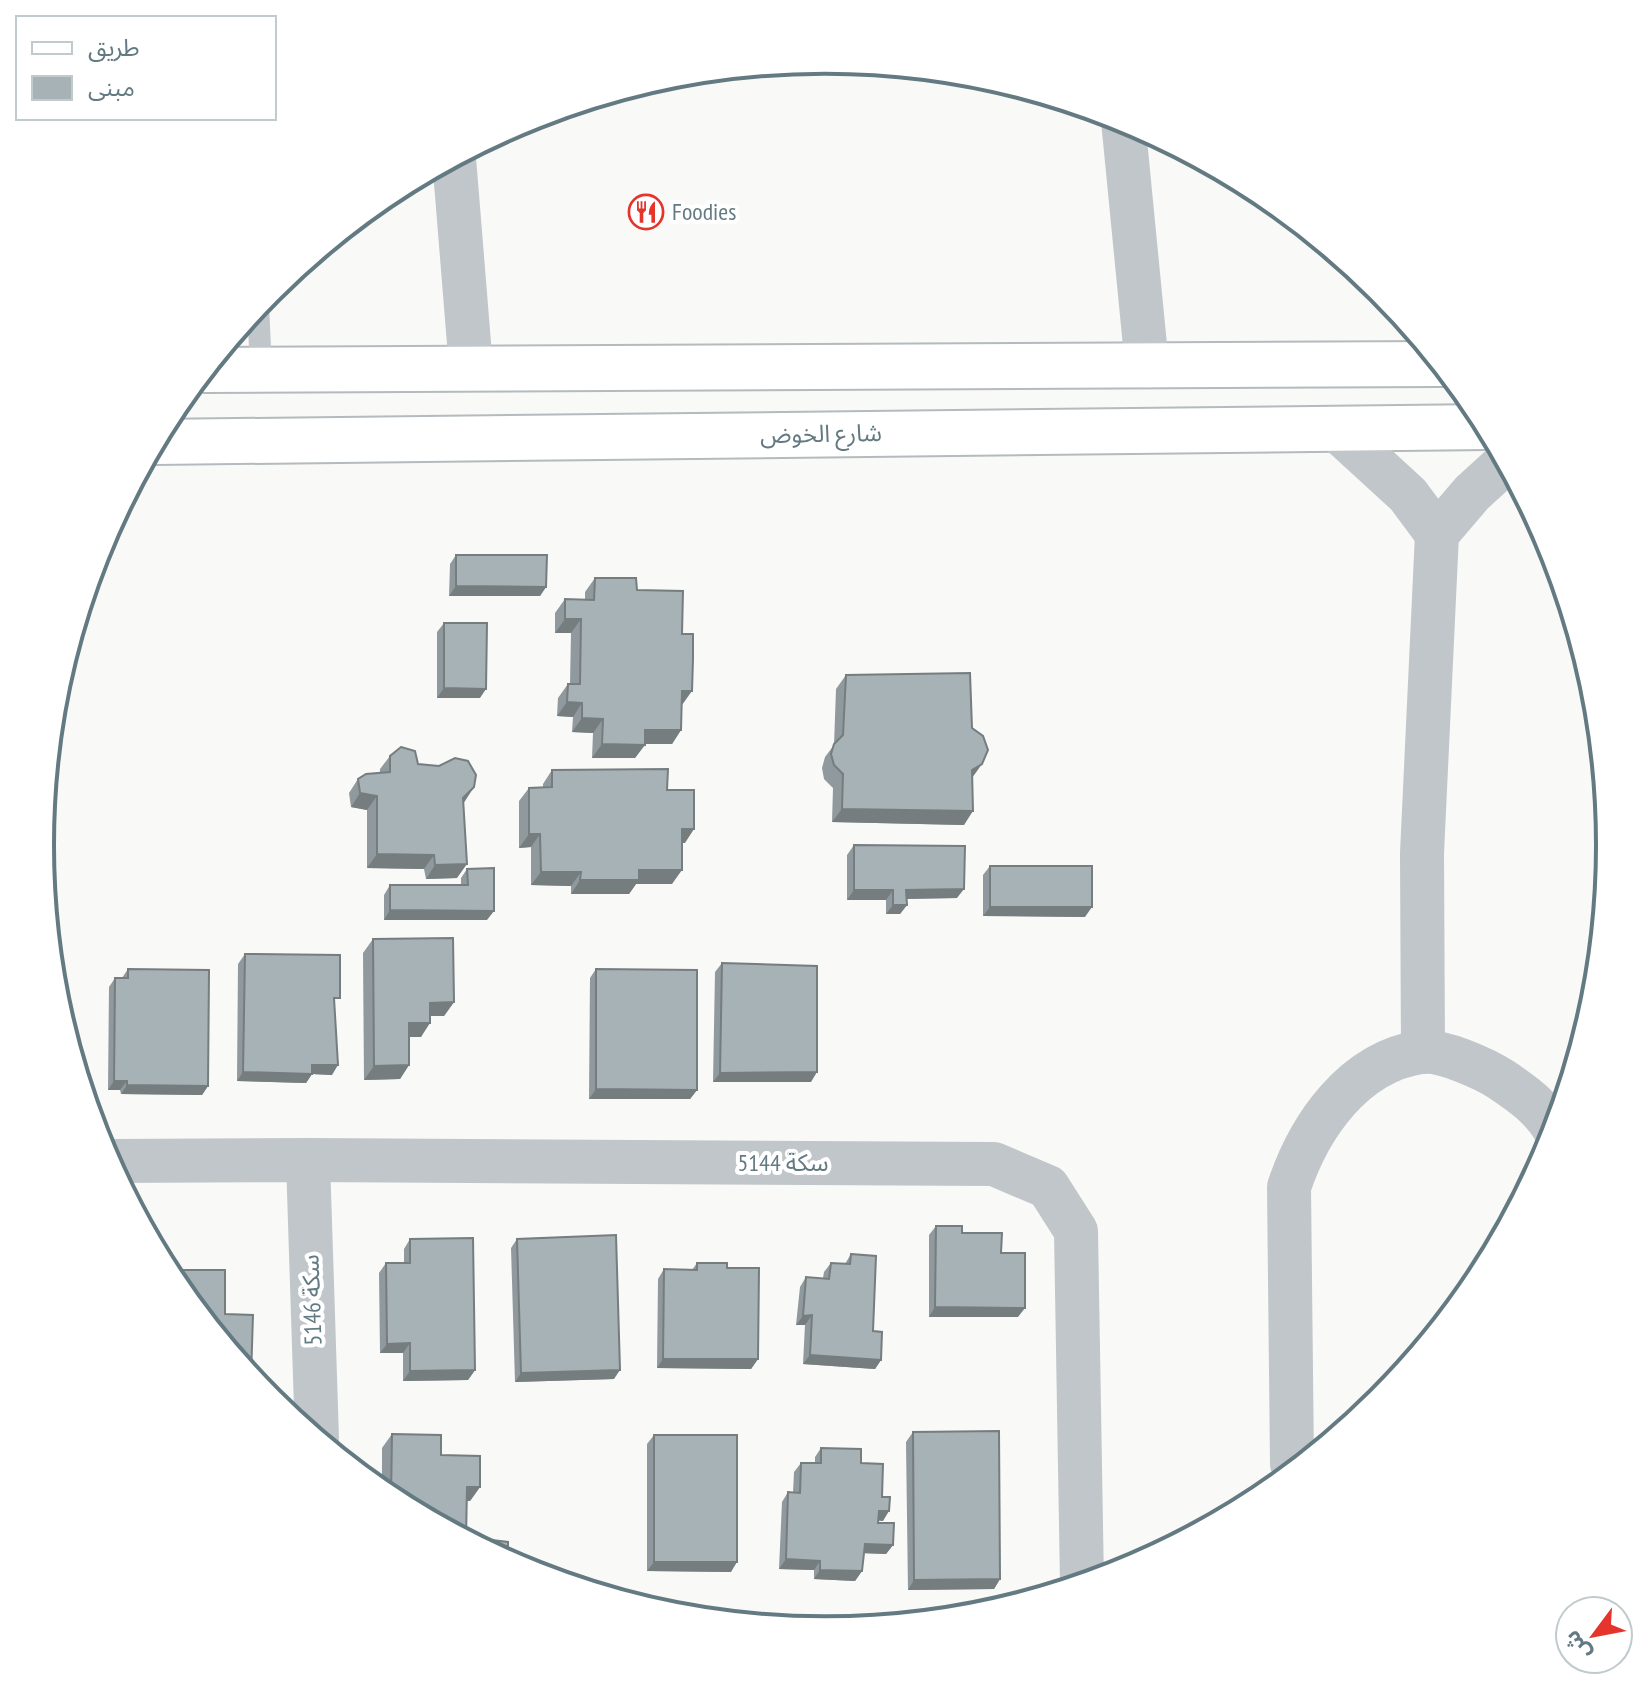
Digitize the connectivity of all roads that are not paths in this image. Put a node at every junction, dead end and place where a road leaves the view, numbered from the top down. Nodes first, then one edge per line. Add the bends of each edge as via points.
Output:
1 (1124, 135) edge
2 (455, 170) edge
3 (259, 322) edge
4 (1427, 364) edge
5 (1147, 366) junction
6 (471, 368) junction
7 (261, 369) junction
8 (218, 370) edge
9 (1472, 427) edge
10 (1336, 429) junction
11 (168, 442) edge
12 (1498, 469) edge
13 (1437, 534) junction
14 (1423, 1052) junction
15 (1546, 1117) edge
16 (308, 1160) junction
17 (122, 1161) edge
18 (317, 1425) edge
19 (1296, 1456) edge
20 (1082, 1573) edge

1 - 5 street
2 - 6 street
3 - 7 lane
4 - 5 main road
5 - 6 main road
6 - 7 main road
7 - 8 main road
9 - 10 main road, شارع الخوض
10 - 11 main road, شارع الخوض
10 - 13 street via 1408,495
12 - 13 street
13 - 14 street via 1422,853
14 - 15 street via 1483,1068 1536,1102
14 - 19 street via 1376,1068 1332,1105 1301,1150 1289,1187
16 - 17 street, سكة 5144
16 - 18 street, سكة 5146
16 - 20 street, سكة 5144 via 994,1164 1048,1187 1076,1231

